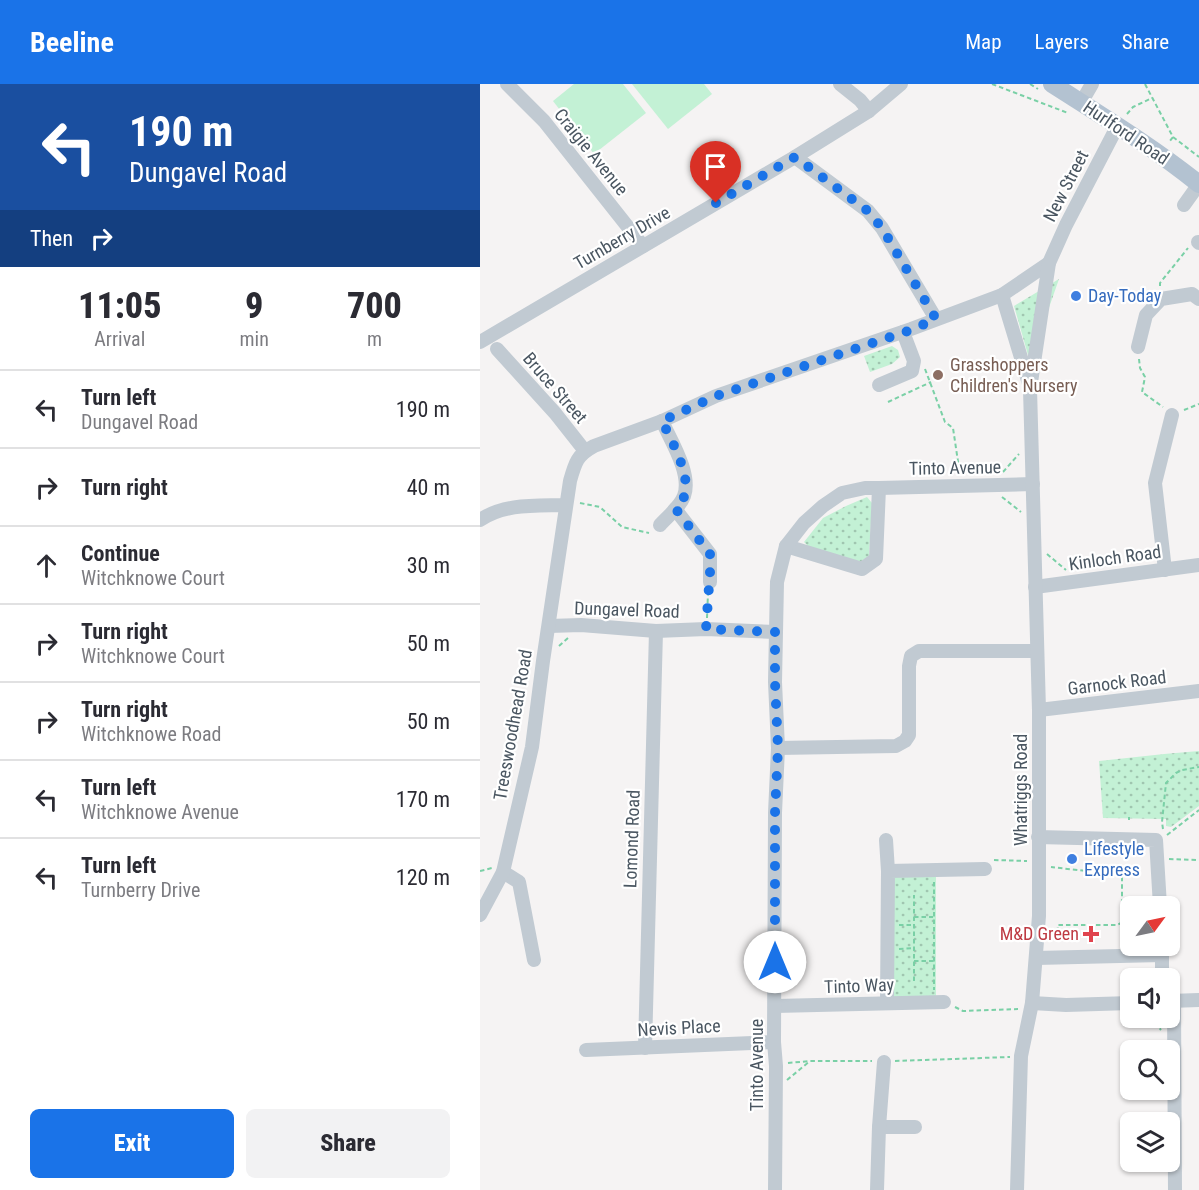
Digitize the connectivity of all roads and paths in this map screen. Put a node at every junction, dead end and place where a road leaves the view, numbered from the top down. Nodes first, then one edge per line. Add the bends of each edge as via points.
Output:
1 (507, 84) edge
2 (840, 84) edge
3 (901, 84) edge
4 (992, 84) edge
5 (1009, 84) edge
6 (1052, 84) edge
7 (1092, 84) edge
8 (1145, 84) edge
9 (1006, 90) junction
10 (1152, 98) junction
11 (1079, 109) junction
12 (869, 111) junction
13 (1118, 125) junction
14 (1173, 137) junction
15 (1168, 143) dead end
16 (795, 157) junction
17 (1199, 157) edge
18 (1199, 184) edge
19 (1184, 205) dead end
20 (1198, 243) edge
21 (643, 246) junction
22 (1048, 263) junction
23 (1002, 295) junction
24 (1161, 299) junction
25 (1199, 299) edge
26 (936, 319) junction
27 (903, 332) junction
28 (482, 336) edge
29 (1138, 347) joint
30 (497, 349) dead end
31 (923, 361) dead end
32 (931, 382) junction
33 (879, 385) dead end
34 (1030, 389) junction
35 (888, 402) dead end
36 (1199, 404) edge
37 (1173, 414) junction
38 (662, 421) junction
39 (1032, 441) junction
40 (585, 451) junction
41 (960, 475) dead end
42 (1033, 484) junction
43 (990, 486) junction
44 (879, 488) junction
45 (566, 502) junction
46 (675, 508) junction
47 (480, 520) edge
48 (1034, 524) junction
49 (660, 525) joint
50 (1034, 542) junction
51 (786, 546) junction
52 (1199, 565) edge
53 (1165, 570) junction
54 (710, 582) joint
55 (1079, 582) junction
56 (1035, 587) junction
57 (581, 625) junction
58 (549, 626) junction
59 (706, 629) junction
60 (656, 631) junction
61 (775, 632) junction
62 (1037, 651) junction
63 (543, 661) junction
64 (1199, 691) edge
65 (1039, 710) junction
66 (778, 748) junction
67 (1199, 767) edge
68 (1199, 810) edge
69 (1038, 837) junction
70 (886, 840) dead end
71 (1157, 859) junction
72 (1199, 860) edge
73 (1039, 863) junction
74 (985, 869) joint
75 (888, 871) junction
76 (934, 871) junction
77 (503, 872) junction
78 (914, 895) dead end
79 (1159, 896) edge
80 (480, 915) edge
81 (914, 917) junction
82 (933, 917) junction
83 (1045, 939) dead end
84 (1120, 953) edge
85 (1036, 958) junction
86 (534, 960) dead end
87 (914, 961) junction
88 (934, 961) junction
89 (914, 981) dead end
90 (1199, 1000) edge
91 (1180, 1001) edge
92 (939, 1002) junction
93 (887, 1003) junction
94 (1120, 1003) edge
95 (775, 1006) junction
96 (1031, 1006) junction
97 (1172, 1028) edge
98 (774, 1042) junction
99 (645, 1048) junction
100 (585, 1050) dead end
101 (1021, 1056) junction
102 (810, 1061) junction
103 (884, 1062) junction
104 (776, 1066) junction
105 (776, 1090) junction
106 (879, 1127) junction
107 (915, 1127) dead end
108 (775, 1190) edge
109 (877, 1190) edge
110 (1017, 1190) edge
111 (1175, 1190) edge

1 - 21 street, Craigie Avenue via 544,121
2 - 12 street
3 - 12 street, Turnberry Drive
4 - 9 path
5 - 9 path
6 - 11 main road, Hurlford Road
7 - 11 street
8 - 10 path
9 - 11 path
10 - 13 path via 1133,107
10 - 14 path
11 - 13 main road, Hurlford Road
12 - 16 street, Turnberry Drive
13 - 18 main road, Hurlford Road
13 - 22 street, New Street
14 - 15 path
14 - 17 path
16 - 21 street, Turnberry Drive
16 - 26 street via 868,211
18 - 19 street
20 - 24 path via 1194,240 1160,283
21 - 28 street, Turnberry Drive
22 - 23 street
22 - 34 street, Whatriggs Road
23 - 26 street
23 - 34 street, Whatriggs Road
24 - 25 street via 1192,294
24 - 29 street via 1146,315
26 - 27 street
27 - 33 street via 914,361 912,371
27 - 38 street via 716,396
29 - 37 path via 1145,376 1142,392
30 - 40 street, Bruce Street
31 - 32 path
32 - 35 path
32 - 41 path via 945,422 954,428
34 - 39 street, Whatriggs Road
36 - 37 path
37 - 53 street via 1155,483
38 - 40 street
38 - 46 street via 684,471 686,488
39 - 42 street, Whatriggs Road
39 - 43 path
40 - 45 street, Treeswoodhead Road via 577,459
42 - 43 street, Tinto Avenue
42 - 48 street, Whatriggs Road
43 - 44 street, Tinto Avenue
43 - 48 path
44 - 51 street, Tinto Avenue via 843,493 804,523
44 - 51 street via 876,559 862,569
45 - 47 street via 516,506
45 - 49 path via 600,507 622,527 654,534 662,533
45 - 58 street, Treeswoodhead Road
46 - 49 street
46 - 54 street via 710,554
48 - 50 street, Whatriggs Road
50 - 55 path
50 - 56 street, Whatriggs Road
51 - 61 street, Tinto Avenue via 777,582
52 - 53 street, Kinloch Road
53 - 55 street, Kinloch Road
54 - 59 path
55 - 56 street, Kinloch Road
56 - 62 street, Whatriggs Road
57 - 58 street, Dungavel Road
57 - 60 street, Dungavel Road
57 - 63 path
58 - 63 street, Treeswoodhead Road
59 - 60 street, Dungavel Road
59 - 61 street, Dungavel Road
60 - 99 street, Lomond Road
61 - 66 street, Tinto Avenue
62 - 65 street, Whatriggs Road
62 - 66 street via 919,651 911,656 909,666 909,735 905,741 896,746
63 - 77 street, Treeswoodhead Road via 532,747
64 - 65 street, Garnock Road
65 - 69 street, Whatriggs Road
66 - 95 street, Tinto Avenue
67 - 68 path via 1182,770 1166,783 1162,822 1165,836
69 - 71 street via 1156,840
69 - 73 street, Whatriggs Road
70 - 75 street
71 - 72 path
71 - 79 street
73 - 74 path via 987,860
73 - 83 path via 1086,871 1117,871 1122,877 1121,923 1058,925 1057,939
73 - 85 street, Whatriggs Road
74 - 76 street
75 - 76 street
75 - 93 street
76 - 82 path
77 - 80 street, Treeswoodhead Road
77 - 86 street via 519,882
78 - 81 path
81 - 82 path
81 - 87 path
82 - 88 path
84 - 85 street
85 - 96 street, Whatriggs Road
87 - 88 path
87 - 89 path
88 - 92 path
90 - 91 street
92 - 93 street, Tinto Way
92 - 96 path via 963,1011
93 - 95 street, Tinto Way
94 - 96 street
95 - 98 street, Tinto Avenue
96 - 101 street, Whatriggs Road
97 - 111 street
98 - 99 street, Nevis Place
98 - 104 street, Tinto Avenue
99 - 100 street, Nevis Place
101 - 103 path
101 - 110 street, Whatriggs Road
102 - 103 path
102 - 104 path
102 - 105 path
103 - 106 street
104 - 105 street, Tinto Avenue
105 - 108 street, Tinto Avenue
106 - 107 street
106 - 109 street

